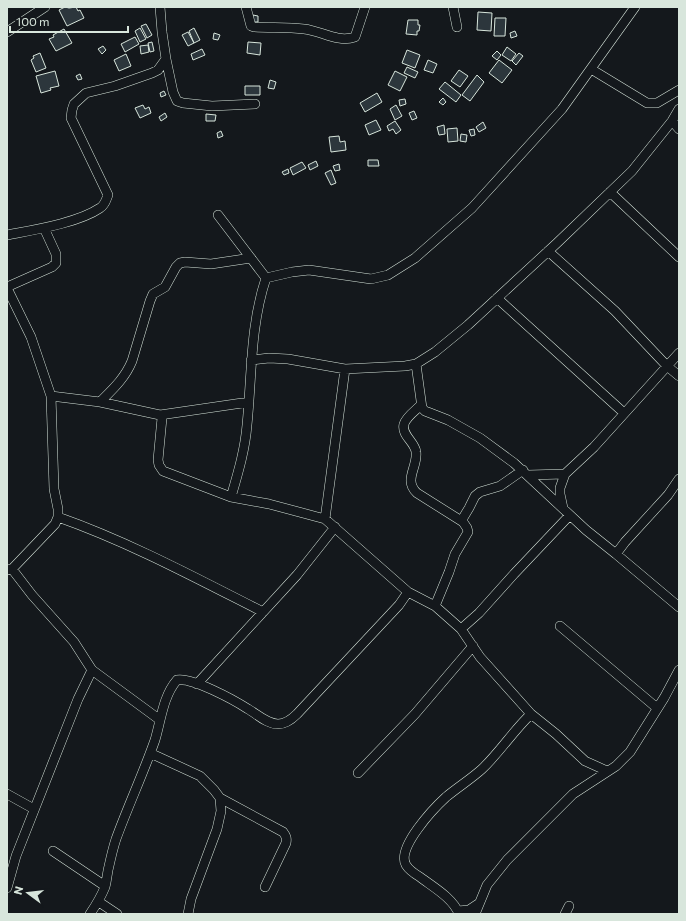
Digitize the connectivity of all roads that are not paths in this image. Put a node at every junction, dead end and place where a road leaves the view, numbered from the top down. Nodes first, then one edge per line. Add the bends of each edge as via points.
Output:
1 (45, 7) edge
2 (160, 7) edge
3 (246, 7) edge
4 (365, 7) edge
5 (453, 7) edge
6 (635, 7) edge
7 (457, 28) dead end
8 (7, 32) edge
9 (166, 59) junction
10 (591, 69) junction
11 (679, 90) edge
12 (255, 104) dead end
13 (679, 109) edge
14 (672, 121) junction
15 (679, 129) edge
16 (610, 192) junction
17 (218, 215) dead end
18 (44, 228) junction
19 (7, 235) edge
20 (548, 251) junction
21 (679, 257) edge
22 (251, 258) junction
23 (266, 278) junction
24 (7, 288) edge
25 (497, 298) junction
26 (253, 344) junction
27 (679, 353) edge
28 (268, 358) junction
29 (251, 360) junction
30 (416, 364) junction
31 (667, 366) junction
32 (345, 369) junction
33 (679, 376) edge
34 (51, 396) junction
35 (100, 402) junction
36 (249, 402) junction
37 (421, 405) junction
38 (624, 413) junction
39 (160, 415) junction
40 (525, 472) junction
41 (566, 474) junction
42 (679, 479) edge
43 (231, 497) junction
44 (566, 513) junction
45 (58, 517) junction
46 (325, 518) junction
47 (463, 522) junction
48 (335, 527) junction
49 (616, 554) junction
50 (10, 569) edge
51 (408, 592) junction
52 (435, 606) junction
53 (679, 607) edge
54 (263, 612) junction
55 (560, 626) dead end
56 (461, 629) junction
57 (473, 646) junction
58 (92, 670) junction
59 (679, 670) edge
60 (197, 684) junction
61 (657, 708) junction
62 (531, 714) junction
63 (160, 720) junction
64 (150, 753) junction
65 (607, 772) junction
66 (358, 773) dead end
67 (7, 794) edge
68 (220, 798) junction
69 (34, 809) junction
70 (53, 851) dead end
71 (105, 886) junction
72 (7, 888) edge
73 (265, 888) dead end
74 (98, 902) junction
75 (478, 904) junction
76 (459, 913) edge
77 (90, 914) edge
78 (117, 914) edge
79 (188, 914) edge
80 (475, 914) edge

1 - 8 street
2 - 9 street
3 - 4 street via 251,26 254,27 302,29 348,40 355,37
5 - 7 street
6 - 10 street
9 - 12 street via 177,101 212,106
9 - 18 street via 158,70 152,73 86,93 74,104 71,118 108,195 101,208
10 - 11 street via 647,103 657,103
10 - 23 street via 562,109 472,208 415,258 388,274 371,279 309,270
13 - 14 street
14 - 15 street
14 - 16 street via 632,171
16 - 20 street
16 - 21 street
17 - 22 street
18 - 19 street
18 - 24 street via 56,254 56,263
20 - 25 street
20 - 31 street via 614,311
22 - 23 street
22 - 35 street via 211,264 180,263 165,287 153,294 128,371
23 - 26 street via 257,310
24 - 34 street via 31,337
25 - 30 street via 435,352
25 - 38 street
26 - 28 street
26 - 29 street
27 - 31 street
28 - 29 street
28 - 32 street
29 - 36 street
30 - 32 street
30 - 37 street
31 - 33 street
31 - 38 street
32 - 46 street
34 - 35 street
34 - 45 street via 54,489
35 - 39 street
36 - 39 street
36 - 43 street via 242,459
37 - 40 street via 425,411 448,420 480,438
37 - 47 street via 404,425 404,430 417,454 412,488
38 - 41 street
39 - 43 street via 162,418 158,460 163,472
40 - 41 street
40 - 44 street
40 - 47 street via 475,496
41 - 44 street via 560,494
42 - 49 street
43 - 46 street
44 - 49 street
44 - 56 street via 479,613
45 - 50 street via 55,524
45 - 54 street via 128,545
46 - 48 street
47 - 52 street via 468,532 455,554
48 - 51 street
48 - 54 street via 297,575
49 - 53 street
50 - 58 street via 74,642
51 - 52 street
51 - 60 street via 399,605 297,714 284,723 270,722
52 - 56 street
54 - 60 street
55 - 61 street
56 - 57 street
57 - 62 street
57 - 66 street via 415,714
58 - 63 street
58 - 69 street
59 - 61 street
60 - 63 street via 184,679 177,680 170,691
61 - 65 street via 630,752
62 - 65 street via 585,761
62 - 76 street via 483,768 432,811 406,847 406,865 413,873 442,893
63 - 64 street
64 - 68 street via 200,776
64 - 71 street via 113,848
65 - 75 street via 573,794 507,860 487,885
67 - 69 street
68 - 73 street via 283,832 287,838
68 - 79 street via 221,811 217,829 191,899
69 - 72 street
70 - 71 street
71 - 74 street
74 - 77 street
74 - 78 street
75 - 76 street
75 - 80 street

